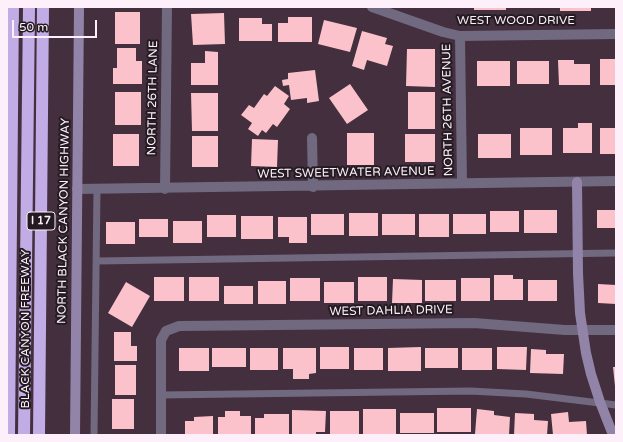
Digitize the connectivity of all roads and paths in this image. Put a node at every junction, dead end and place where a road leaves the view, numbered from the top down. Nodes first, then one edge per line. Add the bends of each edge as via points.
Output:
1 (13, 7) edge
2 (29, 7) edge
3 (43, 7) edge
4 (79, 7) edge
5 (167, 7) edge
6 (372, 7) edge
7 (616, 34) edge
8 (460, 36) junction
9 (312, 138) dead end
10 (616, 181) edge
11 (577, 182) junction
12 (462, 183) junction
13 (313, 187) junction
14 (77, 189) junction
15 (165, 189) junction
16 (97, 190) junction
17 (616, 253) edge
18 (578, 254) junction
19 (97, 261) junction
20 (582, 330) junction
21 (616, 330) edge
22 (160, 395) junction
23 (600, 402) junction
24 (616, 405) edge
25 (9, 435) edge
26 (24, 435) edge
27 (39, 435) edge
28 (75, 435) edge
29 (94, 435) edge
30 (161, 435) edge
31 (613, 435) edge

1 - 25 highway
2 - 26 highway
3 - 27 highway, BLACK CANYON FREEWAY / I 17
4 - 14 main road, NORTH BLACK CANYON HIGHWAY
5 - 15 street, NORTH 26TH LANE
6 - 8 street, WEST WOOD DRIVE
7 - 8 street, WEST WOOD DRIVE
8 - 12 street, NORTH 26TH AVENUE
9 - 13 street
10 - 11 street, WEST SWEETWATER AVENUE
11 - 12 street, WEST SWEETWATER AVENUE
11 - 18 main road
12 - 13 street, WEST SWEETWATER AVENUE
13 - 15 street, WEST SWEETWATER AVENUE
14 - 16 street, WEST SWEETWATER AVENUE
14 - 28 main road, NORTH BLACK CANYON HIGHWAY
15 - 16 street, WEST SWEETWATER AVENUE
16 - 19 lane
17 - 18 lane
18 - 19 lane
18 - 20 main road via 578,296
19 - 29 lane
20 - 21 street, WEST DAHLIA DRIVE
20 - 22 street, WEST DAHLIA DRIVE via 474,323 179,326 166,331 161,340
20 - 23 main road
22 - 23 lane via 470,391
22 - 30 street
23 - 24 lane
23 - 31 main road

